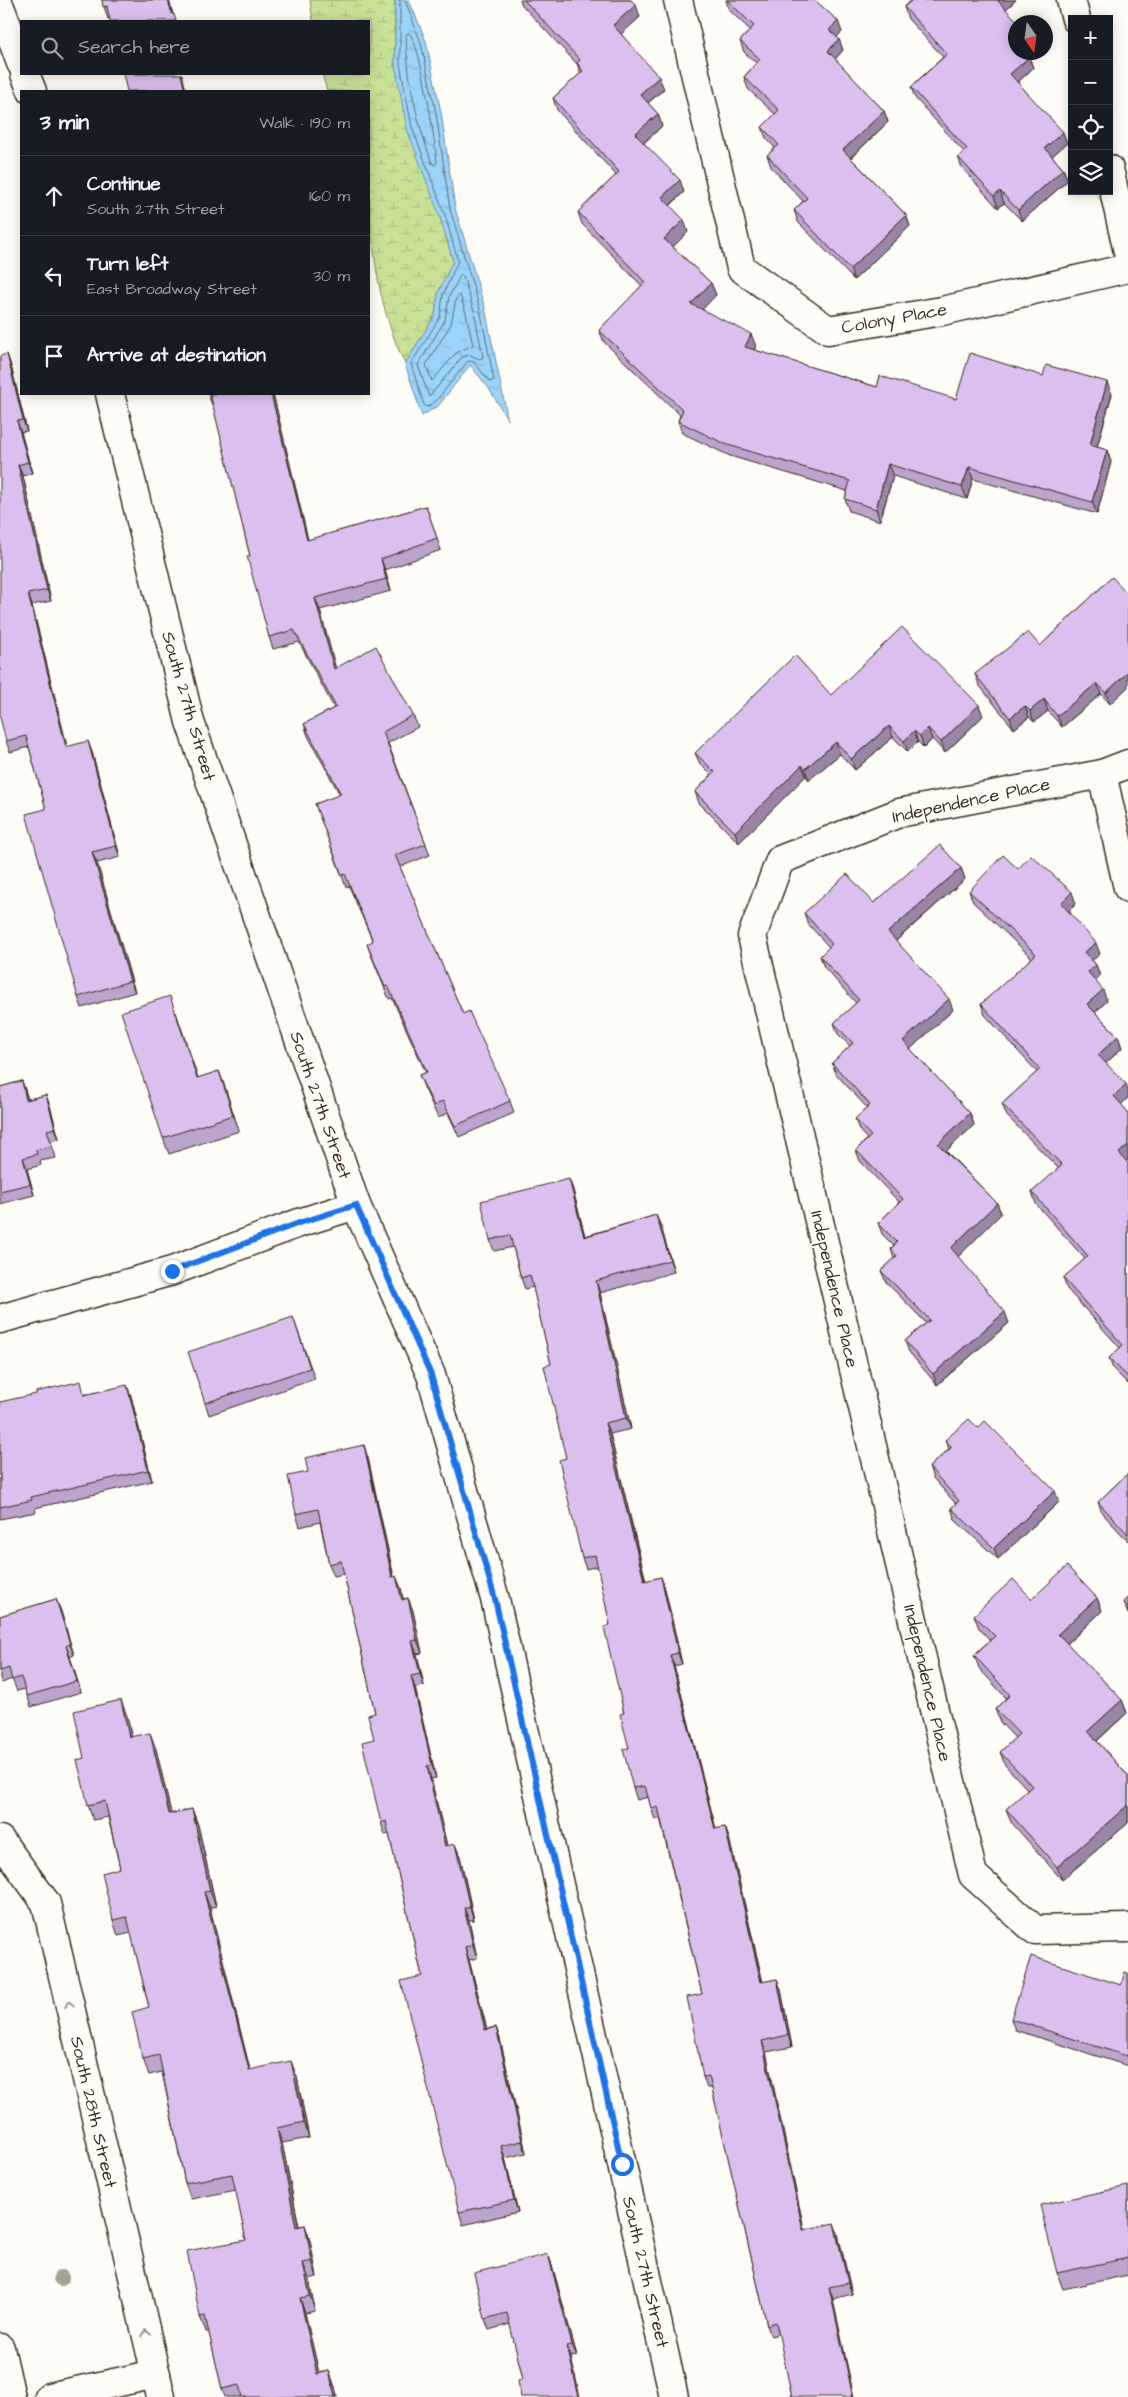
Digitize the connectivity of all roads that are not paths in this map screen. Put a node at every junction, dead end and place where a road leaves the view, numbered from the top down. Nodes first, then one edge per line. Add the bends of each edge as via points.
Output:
1 (678, 0) edge
2 (1072, 0) edge
3 (0, 7) edge
4 (1075, 15) edge
5 (20, 60) edge
6 (26, 75) edge
7 (32, 90) edge
8 (1113, 186) edge
9 (1128, 252) edge
10 (1128, 268) edge
11 (110, 395) edge
12 (1128, 764) edge
13 (1102, 774) junction
14 (1128, 888) edge
15 (356, 1205) junction
16 (0, 1319) edge
17 (0, 1840) edge
18 (1128, 1928) edge
19 (0, 2348) edge
20 (158, 2386) edge
21 (12, 2397) edge
22 (49, 2397) edge
23 (674, 2397) edge

1 - 10 street, Colony Place via 741,268 828,330 942,311
2 - 4 street
3 - 5 street
6 - 7 street
8 - 9 street
11 - 15 street, South 27th Street via 190,722
12 - 13 street, Independence Place
13 - 14 street
13 - 18 street, Independence Place via 899,813 780,860 752,936 973,1875 1035,1930
15 - 16 street via 172,1271
15 - 23 street, South 27th Street via 431,1375 495,1599
20 -> 17 street, South 28th Street via 46,1903
19 - 21 street
20 - 22 street

